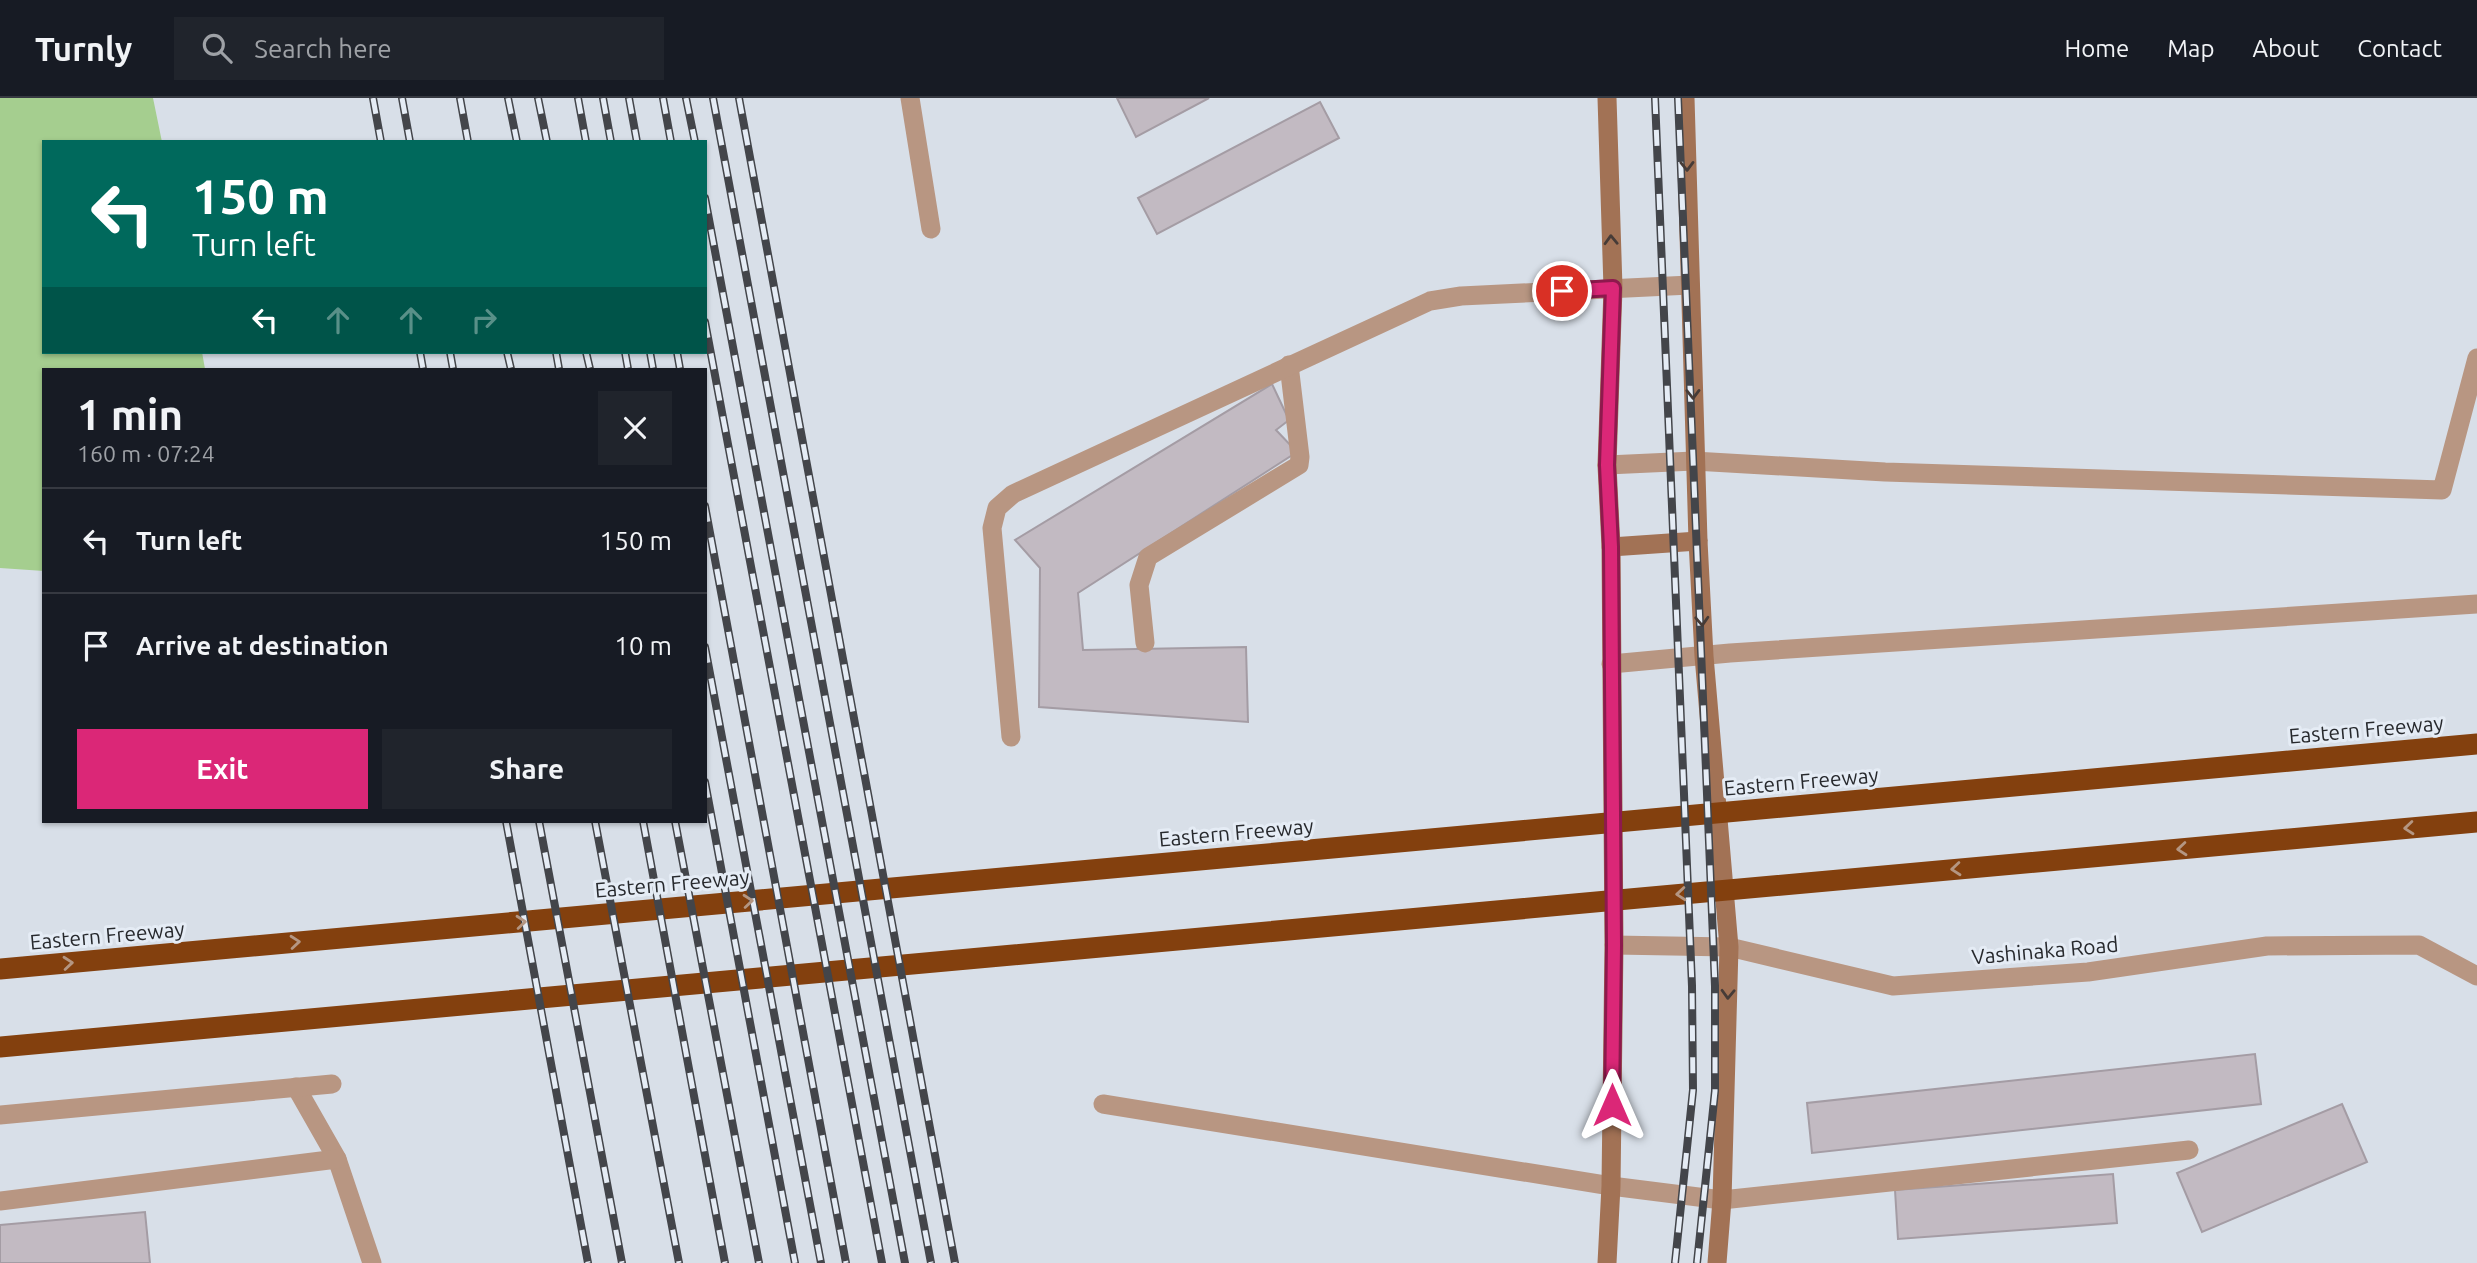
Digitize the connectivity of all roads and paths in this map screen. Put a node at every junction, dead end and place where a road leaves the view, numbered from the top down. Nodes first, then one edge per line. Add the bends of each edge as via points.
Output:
1 (910, 98) edge
2 (1606, 98) edge
3 (1685, 98) edge
4 (931, 229) dead end
5 (1690, 285) junction
6 (1613, 288) junction
7 (2477, 358) edge
8 (1289, 365) junction
9 (1694, 461) junction
10 (1607, 465) junction
11 (1698, 541) junction
12 (1611, 547) junction
13 (2477, 604) edge
14 (1145, 643) dead end
15 (1704, 656) junction
16 (1611, 664) junction
17 (1011, 737) dead end
18 (2477, 744) edge
19 (2477, 822) edge
20 (1614, 945) junction
21 (1729, 947) junction
22 (0, 969) edge
23 (2477, 976) edge
24 (0, 1047) edge
25 (332, 1084) dead end
26 (296, 1087) junction
27 (1103, 1104) dead end
28 (0, 1115) edge
29 (2189, 1150) dead end
30 (337, 1159) junction
31 (1611, 1186) junction
32 (1722, 1200) junction
33 (0, 1201) edge
34 (372, 1263) edge
35 (1607, 1263) edge
36 (1717, 1263) edge

1 - 4 street
6 -> 2 main road
3 -> 5 main road
5 - 6 street
5 -> 9 main road
6 - 8 street via 1430,301
6 - 10 main road
7 - 9 street via 2442,490 1885,472
8 - 14 street via 1299,465 1148,557 1139,584
8 - 17 street via 1013,494 997,508 992,528
9 - 10 street
9 - 11 main road
10 - 12 main road
11 - 12 main road
11 -> 15 main road
12 - 16 main road
13 - 15 street
15 - 16 street
15 - 21 main road
16 - 20 main road
22 -> 18 highway, Eastern Freeway
19 -> 24 highway
20 - 21 street, Vashinaka Road
20 - 31 main road
21 - 23 street, Vashinaka Road via 1893,986 2088,972 2267,946 2419,945
21 -> 32 main road
25 - 26 street
26 - 28 street
26 - 30 street
27 - 31 street
29 - 32 street
30 - 33 street
30 - 34 street
31 - 32 street
31 - 35 main road
32 - 36 main road

